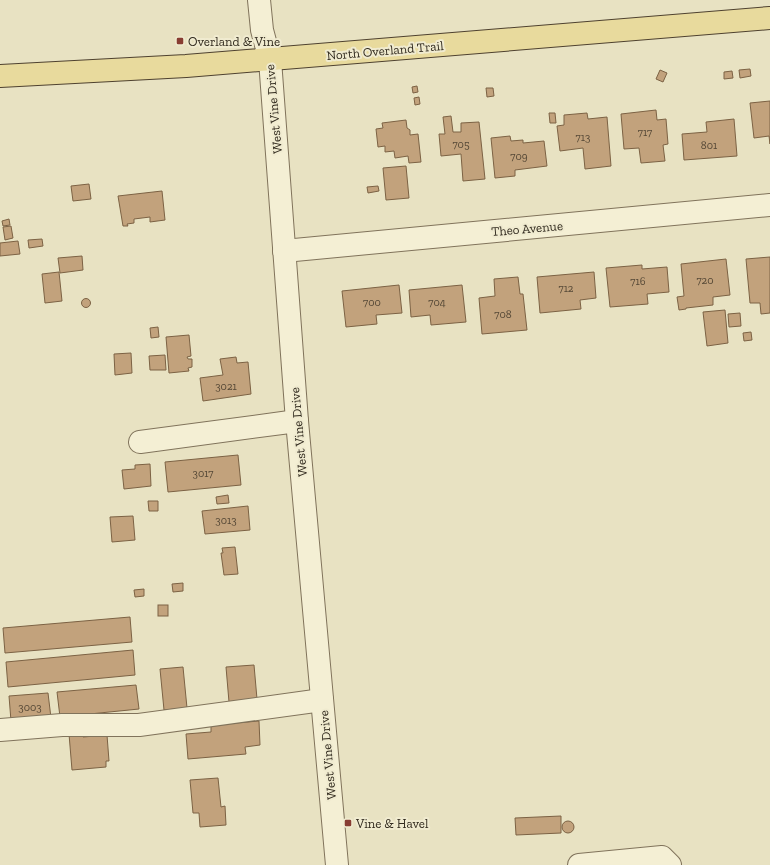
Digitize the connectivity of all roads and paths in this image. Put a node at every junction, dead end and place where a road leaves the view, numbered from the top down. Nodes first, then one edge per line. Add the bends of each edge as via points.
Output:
1 (259, 0) edge
2 (770, 18) edge
3 (270, 60) junction
4 (0, 76) edge
5 (770, 205) edge
6 (284, 251) junction
7 (297, 421) junction
8 (140, 442) dead end
9 (322, 700) junction
10 (0, 730) edge
11 (337, 865) edge
12 (579, 865) edge
13 (670, 865) edge

1 - 3 street, West Vine Drive via 262,30
2 - 3 main road, North Overland Trail
3 - 4 main road, North Overland Trail
3 - 6 street, West Vine Drive
5 - 6 street, Theo Avenue
6 - 7 street, West Vine Drive
7 - 8 street
7 - 9 street, West Vine Drive
9 - 10 street via 139,725 62,725
9 - 11 street, West Vine Drive
12 - 13 street via 662,857

